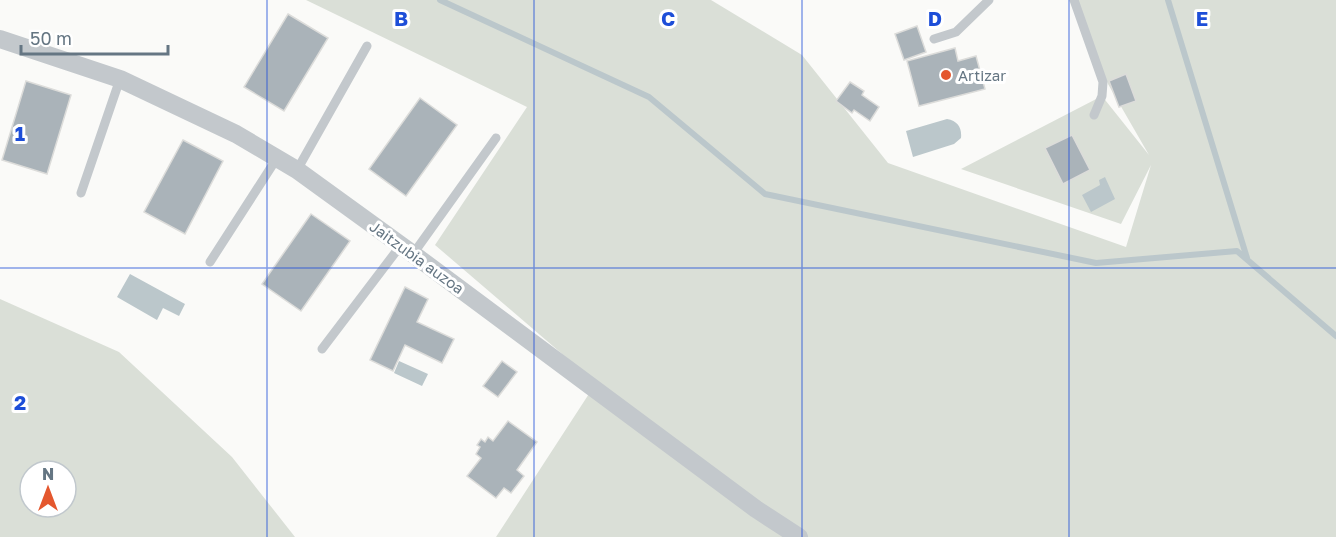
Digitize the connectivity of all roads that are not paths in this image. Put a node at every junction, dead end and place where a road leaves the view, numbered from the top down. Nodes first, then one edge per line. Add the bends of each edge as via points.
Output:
1 (989, 0) edge
2 (1074, 0) edge
3 (0, 39) edge
4 (933, 39) dead end
5 (367, 46) dead end
6 (120, 79) junction
7 (1094, 115) dead end
8 (496, 138) dead end
9 (277, 158) junction
10 (297, 170) junction
11 (81, 193) dead end
12 (407, 250) junction
13 (210, 262) dead end
14 (322, 349) dead end
15 (799, 537) edge

1 - 4 lane via 956,32
2 - 7 lane via 1103,82
3 - 6 street, Jaitzubia auzoa
5 - 10 lane
6 - 9 street, Jaitzubia auzoa via 236,134
6 - 11 lane
8 - 12 lane
9 - 10 street, Jaitzubia auzoa
9 - 13 lane
10 - 12 street, Jaitzubia auzoa
12 - 14 lane
12 - 15 street, Jaitzubia auzoa

